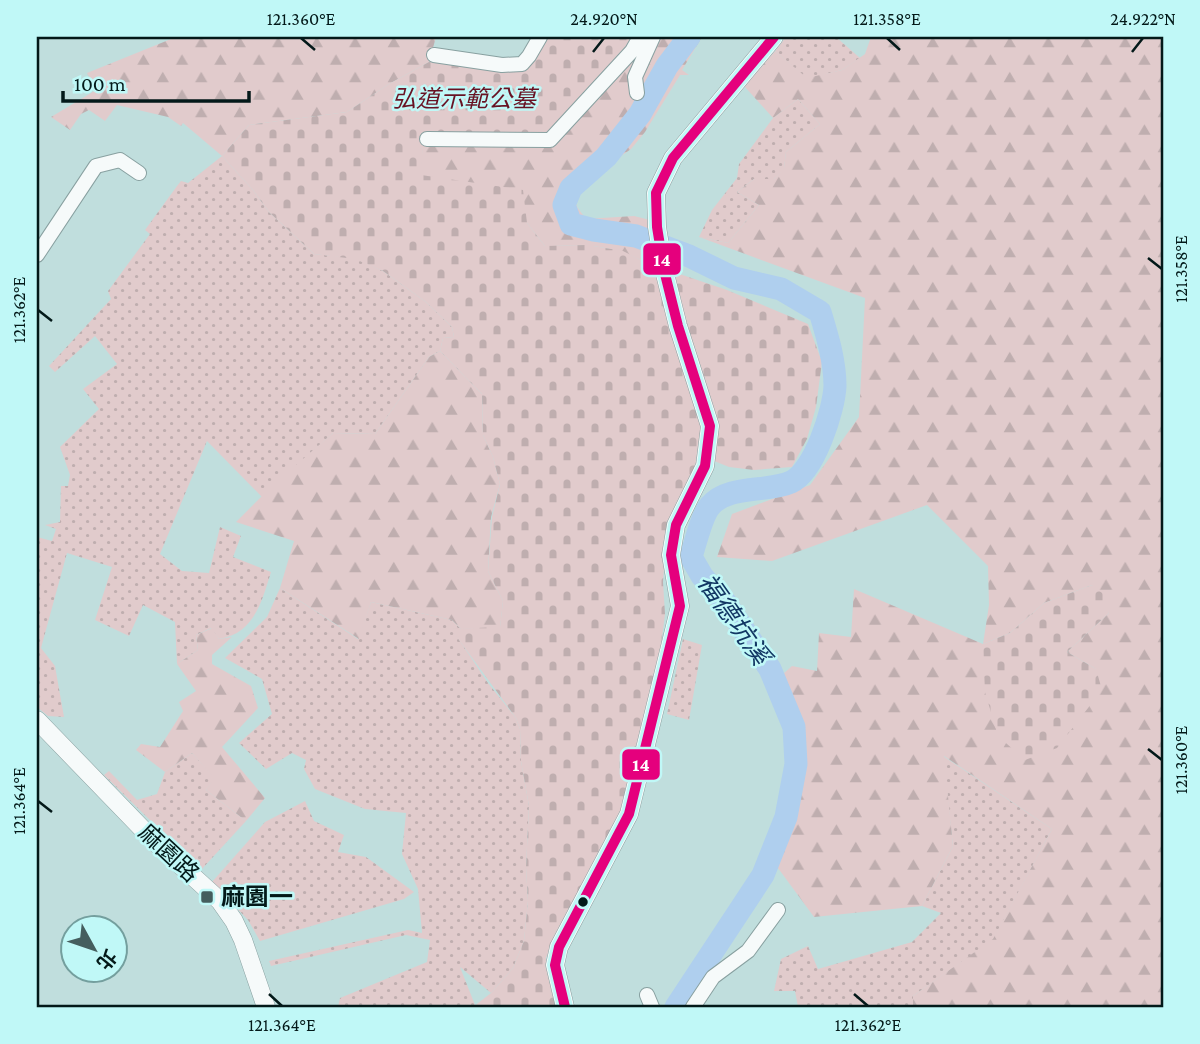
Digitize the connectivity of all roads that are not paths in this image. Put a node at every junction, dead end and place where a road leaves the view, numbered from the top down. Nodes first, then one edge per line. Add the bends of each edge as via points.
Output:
1 (540, 37) edge
2 (640, 37) edge
3 (653, 37) edge
4 (774, 37) edge
5 (434, 55) dead end
6 (637, 93) dead end
7 (428, 139) dead end
8 (139, 173) dead end
9 (37, 255) edge
10 (37, 720) edge
11 (778, 910) dead end
12 (266, 1007) edge
13 (565, 1007) edge
14 (693, 1007) edge

1 - 5 street via 522,64
2 - 7 street via 550,140
3 - 6 street via 635,77
4 - 13 street via 673,158 656,193 664,270 710,426 708,454 674,534 671,555 680,607 629,814 559,947 555,965
8 - 9 street via 120,160 96,166
10 - 12 street, 麻園路 via 220,901 243,940
11 - 14 street via 748,951 713,978

